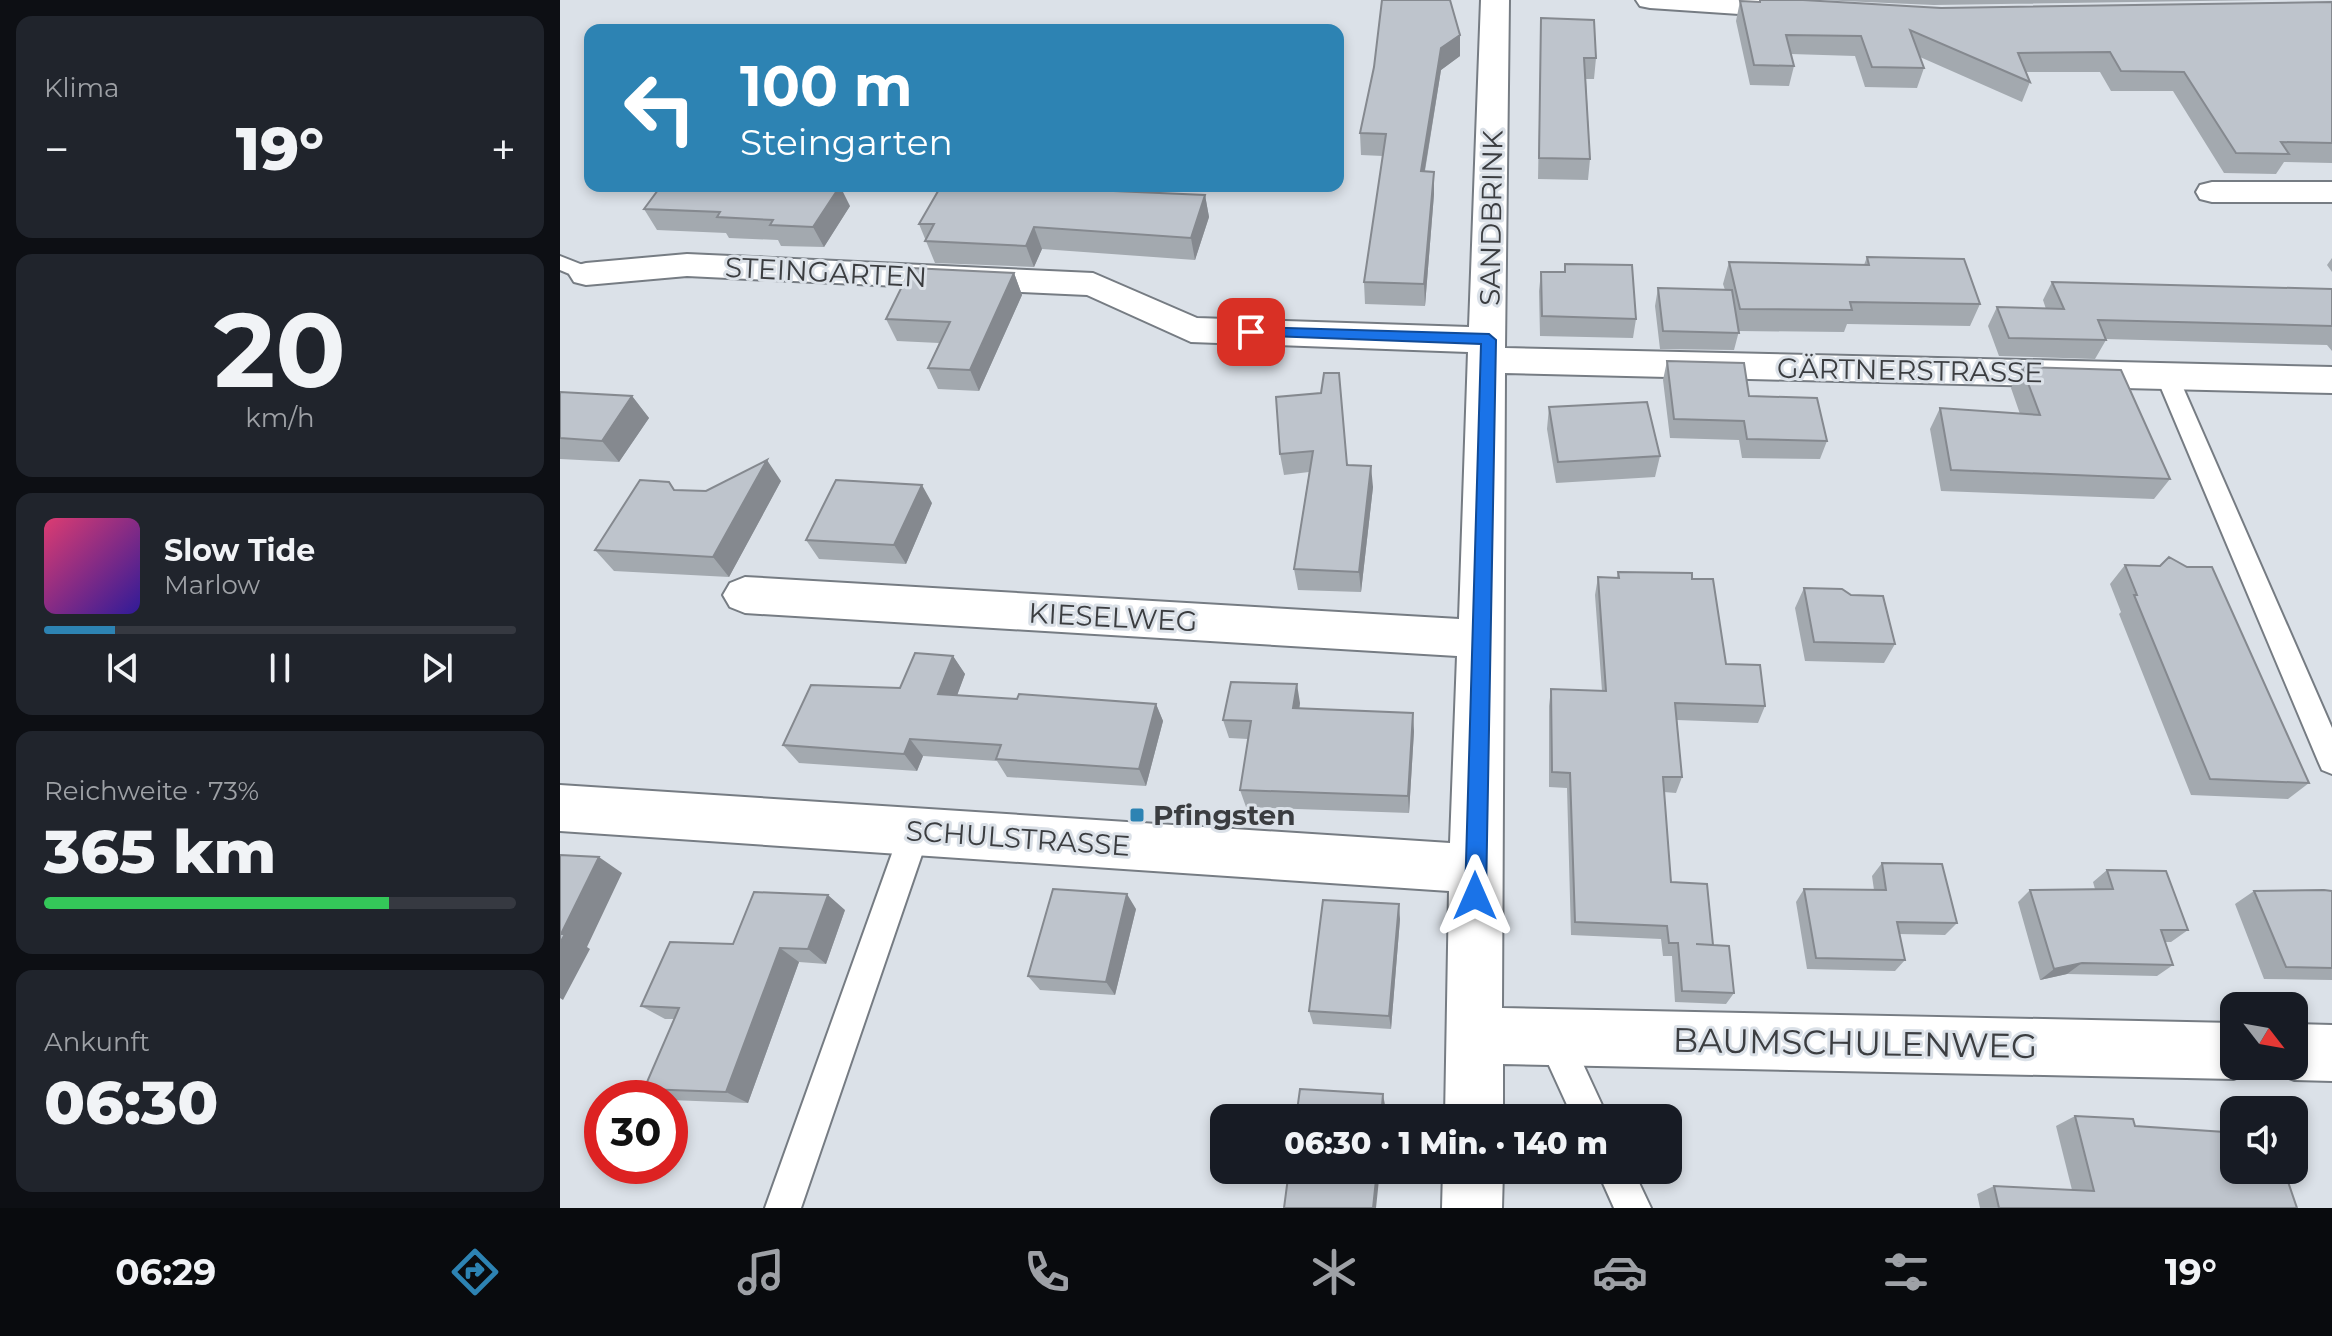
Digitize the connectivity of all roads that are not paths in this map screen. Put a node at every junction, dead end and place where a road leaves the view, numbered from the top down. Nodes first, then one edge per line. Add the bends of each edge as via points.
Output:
1 (1495, 0) edge
2 (1650, 0) edge
3 (1828, 11) edge
4 (2212, 192) dead end
5 (2332, 192) edge
6 (573, 268) edge
7 (1489, 350) junction
8 (2167, 376) junction
9 (2332, 380) edge
10 (745, 595) dead end
11 (1482, 639) junction
12 (2332, 761) edge
13 (560, 808) edge
14 (915, 831) junction
15 (1475, 869) junction
16 (1477, 1035) junction
17 (1553, 1037) junction
18 (2220, 1051) edge
19 (2308, 1052) edge
20 (2332, 1053) edge
21 (1475, 1104) edge
22 (1584, 1104) edge
23 (1473, 1184) edge
24 (1622, 1184) edge
25 (783, 1208) edge
26 (1472, 1208) edge
27 (1633, 1208) edge

1 - 7 street, SANDBRINK
2 - 3 street
4 - 5 street
6 - 7 street, STEINGARTEN via 687,265 1093,284 1191,330
7 - 8 street, GÄRTNERSTRASSE
7 - 11 street, SANDBRINK
8 - 9 street, GÄRTNERSTRASSE
8 - 12 lane
10 - 11 street, KIESELWEG
11 - 15 street, SANDBRINK
13 - 14 street, SCHULSTRASSE
14 - 15 street, SCHULSTRASSE
14 - 25 lane
15 - 16 street, SANDBRINK
16 - 17 street, BAUMSCHULENWEG
16 - 21 street, SANDBRINK
17 - 18 street, BAUMSCHULENWEG
17 - 22 lane
19 - 20 street
23 - 26 street
24 - 27 lane

